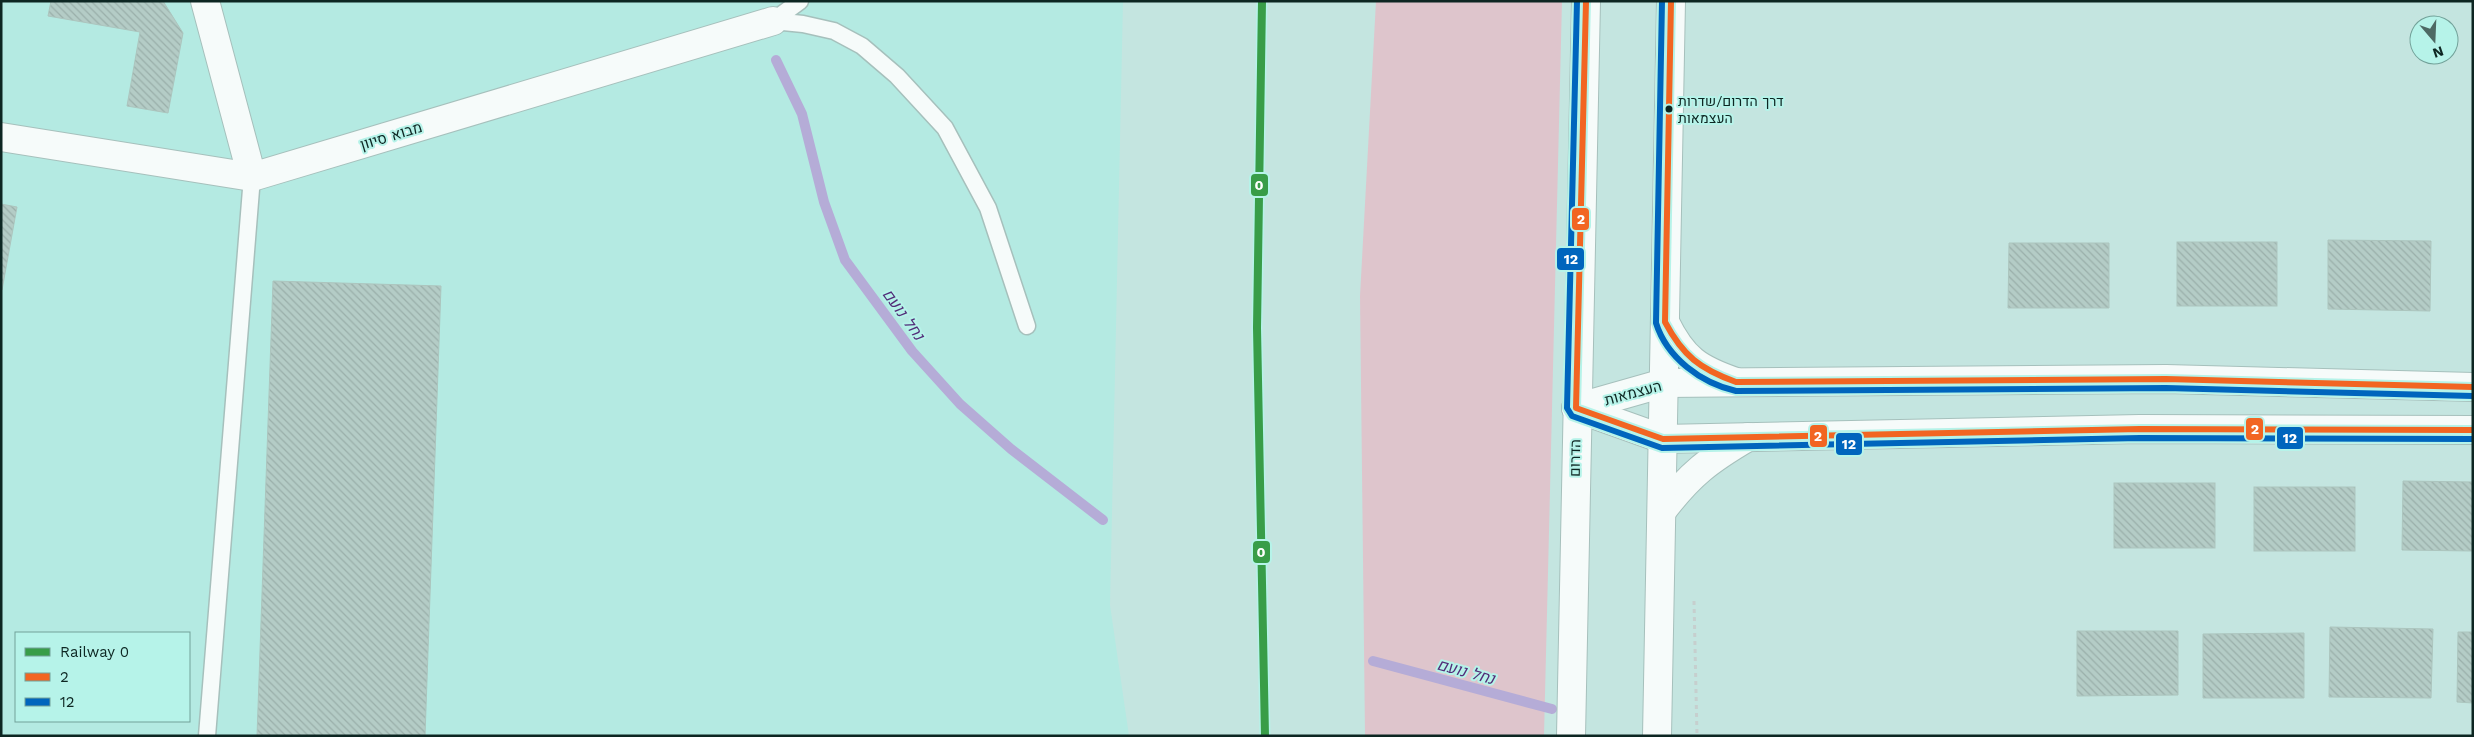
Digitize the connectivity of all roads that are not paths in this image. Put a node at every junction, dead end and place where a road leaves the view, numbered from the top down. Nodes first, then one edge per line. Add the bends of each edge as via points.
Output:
1 (205, 1) edge
2 (800, 1) edge
3 (1586, 1) edge
4 (1671, 1) edge
5 (773, 21) junction
6 (1, 138) edge
7 (252, 177) junction
8 (1665, 322) junction
9 (1027, 326) dead end
10 (1736, 382) junction
11 (1664, 383) junction
12 (2473, 386) edge
13 (1576, 408) junction
14 (2473, 430) edge
15 (1748, 437) junction
16 (1663, 439) junction
17 (1662, 511) junction
18 (208, 736) edge
19 (1571, 736) edge
20 (1657, 736) edge

1 - 7 street
2 - 5 lane
3 - 13 street, הדרום
4 - 8 street
5 - 7 street, מבוא סיוון
5 - 9 lane via 834,31 862,46 897,76 945,128 988,208
6 - 7 street, מבוא סיוון
7 - 18 lane
8 - 10 street via 1675,342 1693,364
8 - 11 street
10 - 11 street, העצמאות
10 - 12 street, העצמאות via 2166,379
11 - 13 street, העצמאות
11 - 16 street
13 - 16 street, העצמאות
13 - 19 street, הדרום
14 - 15 street, העצמאות via 2140,429
15 - 16 street, העצמאות
15 - 17 street via 1699,468
16 - 17 street
17 - 20 street

